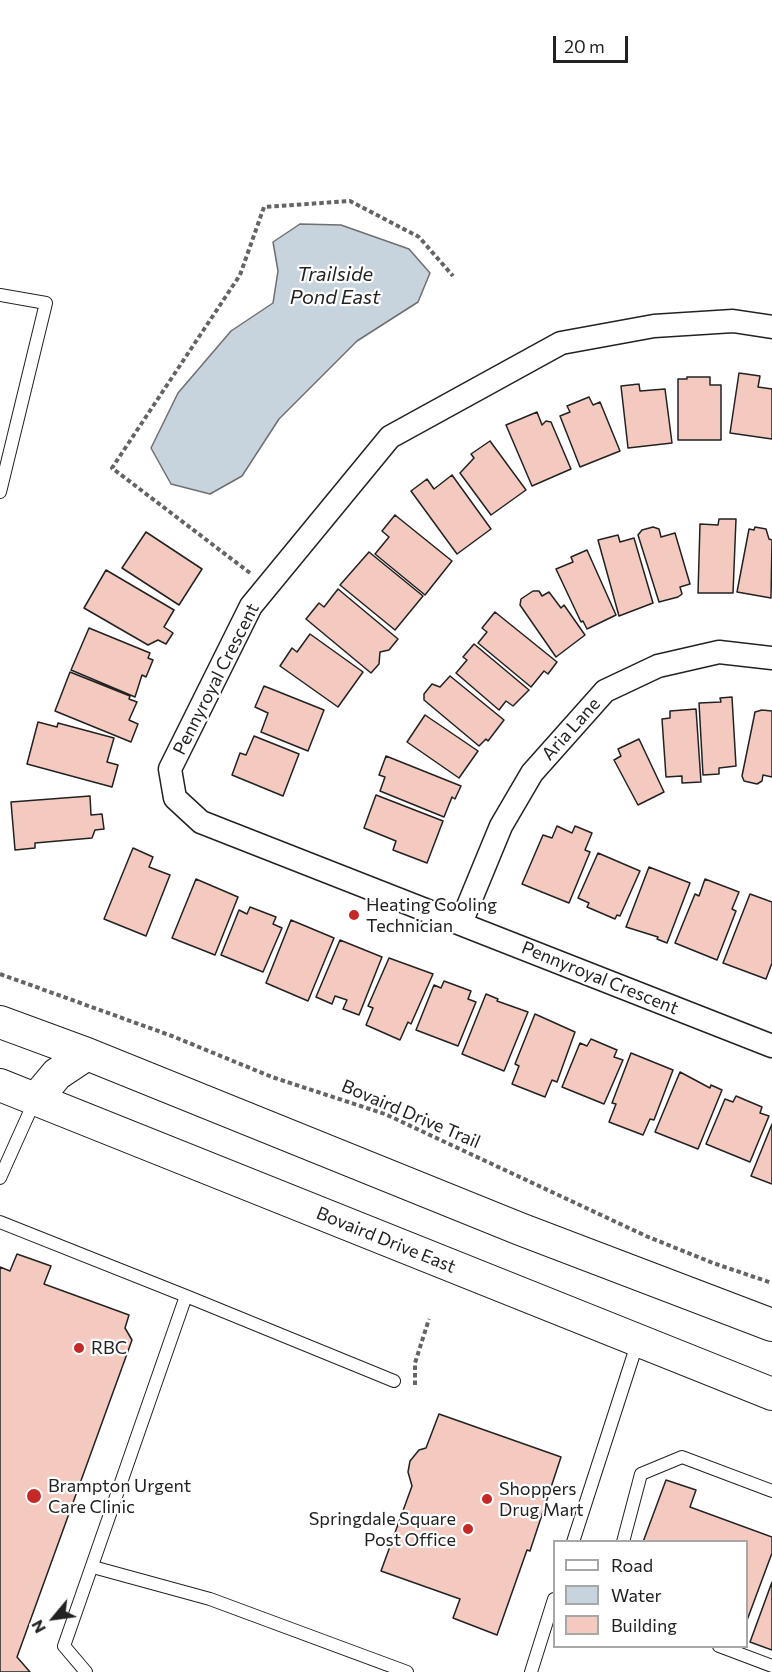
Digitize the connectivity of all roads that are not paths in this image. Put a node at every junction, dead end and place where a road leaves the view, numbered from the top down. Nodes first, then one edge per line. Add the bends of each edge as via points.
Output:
1 (0, 295) edge
2 (772, 327) edge
3 (0, 492) edge
4 (772, 658) edge
5 (461, 924) junction
6 (0, 1022) edge
7 (772, 1046) edge
8 (87, 1054) junction
9 (0, 1085) edge
10 (36, 1099) junction
11 (0, 1178) edge
12 (0, 1222) edge
13 (186, 1296) junction
14 (772, 1324) edge
15 (638, 1341) junction
16 (394, 1381) dead end
17 (772, 1394) edge
18 (772, 1491) edge
19 (574, 1540) edge
20 (624, 1540) edge
21 (93, 1567) junction
22 (553, 1605) edge
23 (722, 1648) edge
24 (772, 1666) edge
25 (86, 1672) edge
26 (407, 1672) edge
27 (531, 1672) edge

1 - 3 lane via 46,303
2 - 5 street, Pennyroyal Crescent via 733,321 654,326 561,343 390,437 250,606 170,769 176,798 201,822
4 - 5 street, Aria Lane via 719,652 658,666 605,692 532,773 501,826
5 - 7 street, Pennyroyal Crescent
6 - 8 main road
8 - 10 main road via 57,1074
8 - 14 main road via 520,1229
9 - 10 main road, Bovaird Drive East
10 - 11 lane
10 - 15 main road, Bovaird Drive East
12 - 13 lane
13 - 16 lane
13 - 21 lane
15 - 17 main road, Bovaird Drive East
15 - 19 lane
18 - 20 lane via 682,1457 641,1474
21 - 25 lane via 64,1646
21 - 26 lane via 210,1599
22 - 27 lane
23 - 24 lane

